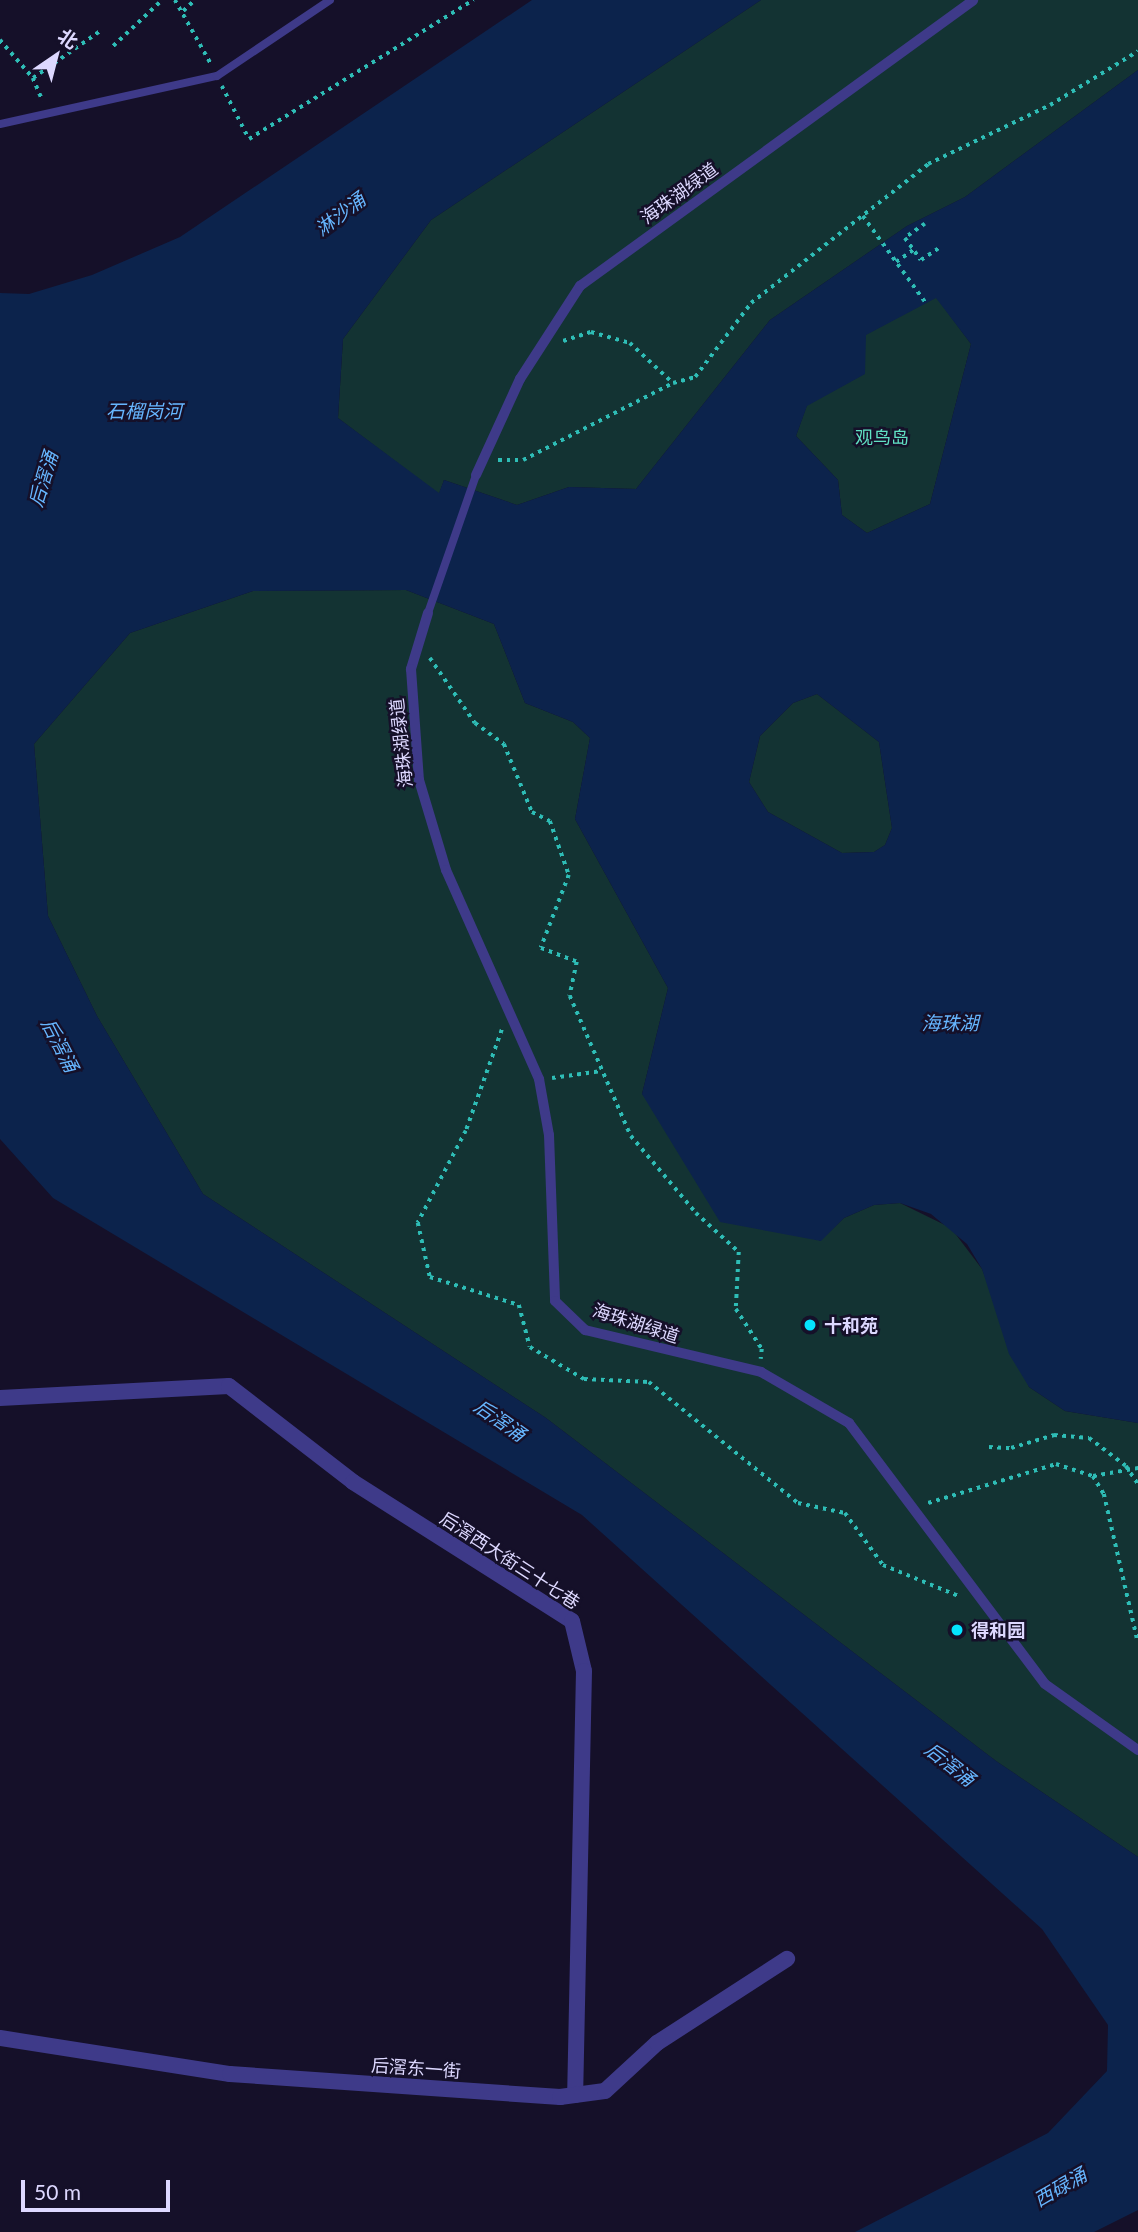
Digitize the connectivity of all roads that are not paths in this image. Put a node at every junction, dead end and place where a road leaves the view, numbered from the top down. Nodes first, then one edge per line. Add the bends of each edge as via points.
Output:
1 (330, 0) edge
2 (973, 0) edge
3 (0, 124) edge
4 (476, 475) joint
5 (428, 613) joint
6 (0, 1398) edge
7 (1138, 1749) edge
8 (787, 1959) dead end
9 (0, 2038) edge
10 (575, 2095) junction

1 - 3 lane via 217,76
2 - 4 street, 海珠湖绿道 via 580,286 540,349
4 - 5 lane
5 - 7 street, 海珠湖绿道 via 411,669 419,780 446,870 539,1079 548,1135 555,1301 585,1330 761,1372 849,1423 1045,1684
6 - 10 street, 后滘西大街三十七巷 via 229,1386 353,1482 572,1621 584,1671
8 - 10 street, 后滘东一街 via 657,2043 605,2091
9 - 10 street, 后滘东一街 via 230,2074

